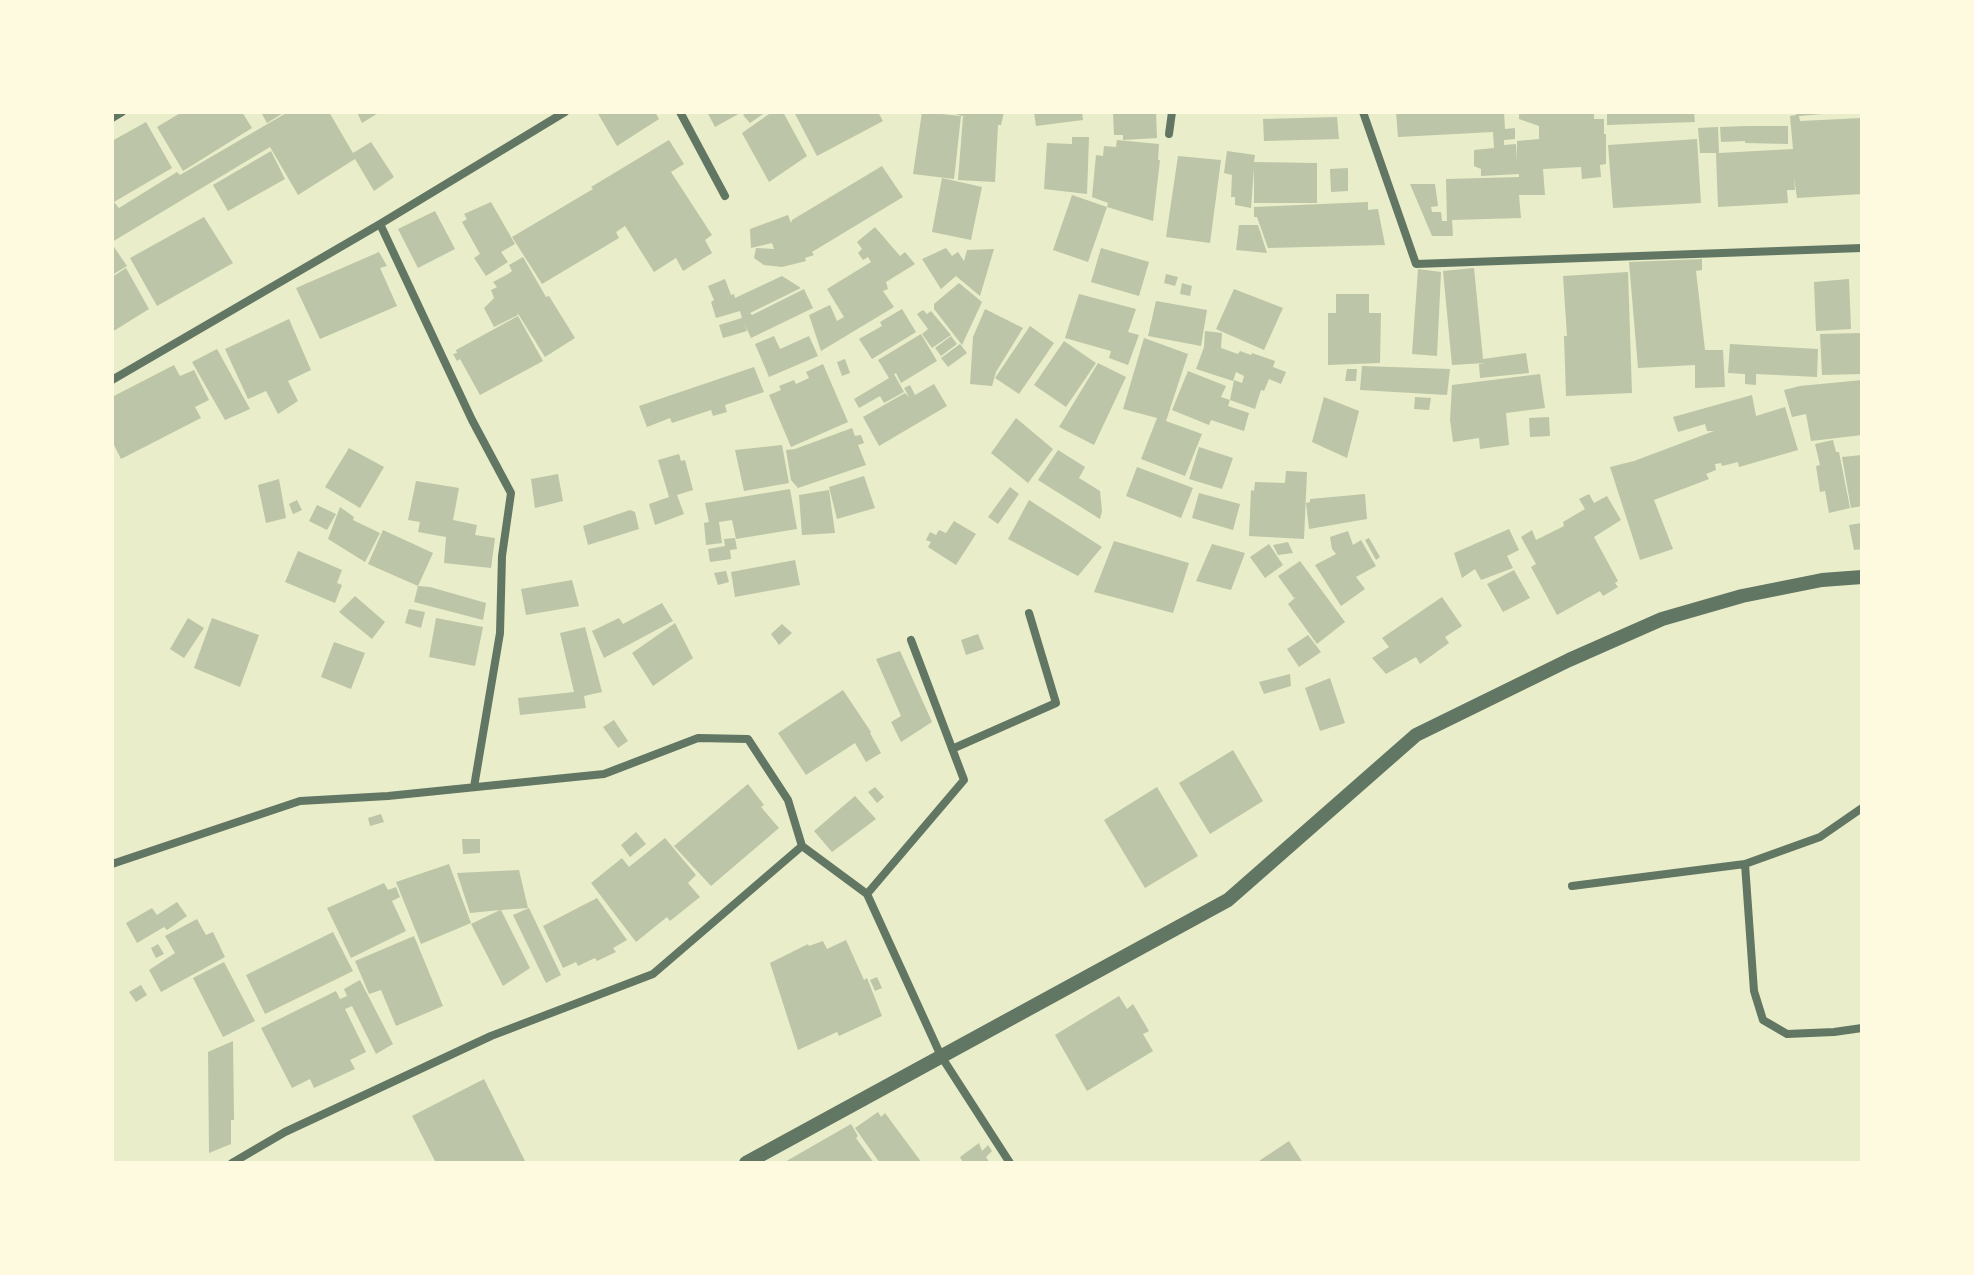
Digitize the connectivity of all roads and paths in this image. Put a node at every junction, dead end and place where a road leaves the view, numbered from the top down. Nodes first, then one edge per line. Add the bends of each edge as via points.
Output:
1 (122, 112) edge
2 (565, 112) edge
3 (680, 112) edge
4 (1172, 112) edge
5 (1363, 112) edge
6 (112, 118) edge
7 (1169, 134) dead end
8 (725, 196) dead end
9 (380, 224) junction
10 (1862, 248) edge
11 (112, 380) edge
12 (1862, 577) edge
13 (1029, 613) dead end
14 (911, 640) dead end
15 (952, 749) junction
16 (474, 787) junction
17 (1862, 808) edge
18 (802, 846) junction
19 (112, 864) edge
20 (1745, 864) junction
21 (1572, 886) dead end
22 (867, 894) junction
23 (1862, 1028) edge
24 (941, 1056) junction
25 (233, 1163) edge
26 (746, 1163) edge
27 (1010, 1163) edge

1 - 6 street
2 - 9 street
3 - 8 street
4 - 7 street
5 - 10 street via 1416,264
9 - 11 street
9 - 16 street via 511,493 502,556 500,633
12 - 24 street via 1742,596 1662,619 1416,735 1228,900
13 - 15 street via 1056,703
14 - 15 street
15 - 22 street via 964,780
16 - 18 street via 604,774 698,738 748,739 788,800
16 - 19 street via 300,801
17 - 20 street via 1820,837
18 - 22 street
18 - 25 street via 653,974 491,1036 285,1132
20 - 21 street
20 - 23 street via 1754,991 1763,1020 1787,1034
22 - 24 street
24 - 26 street
24 - 27 street

